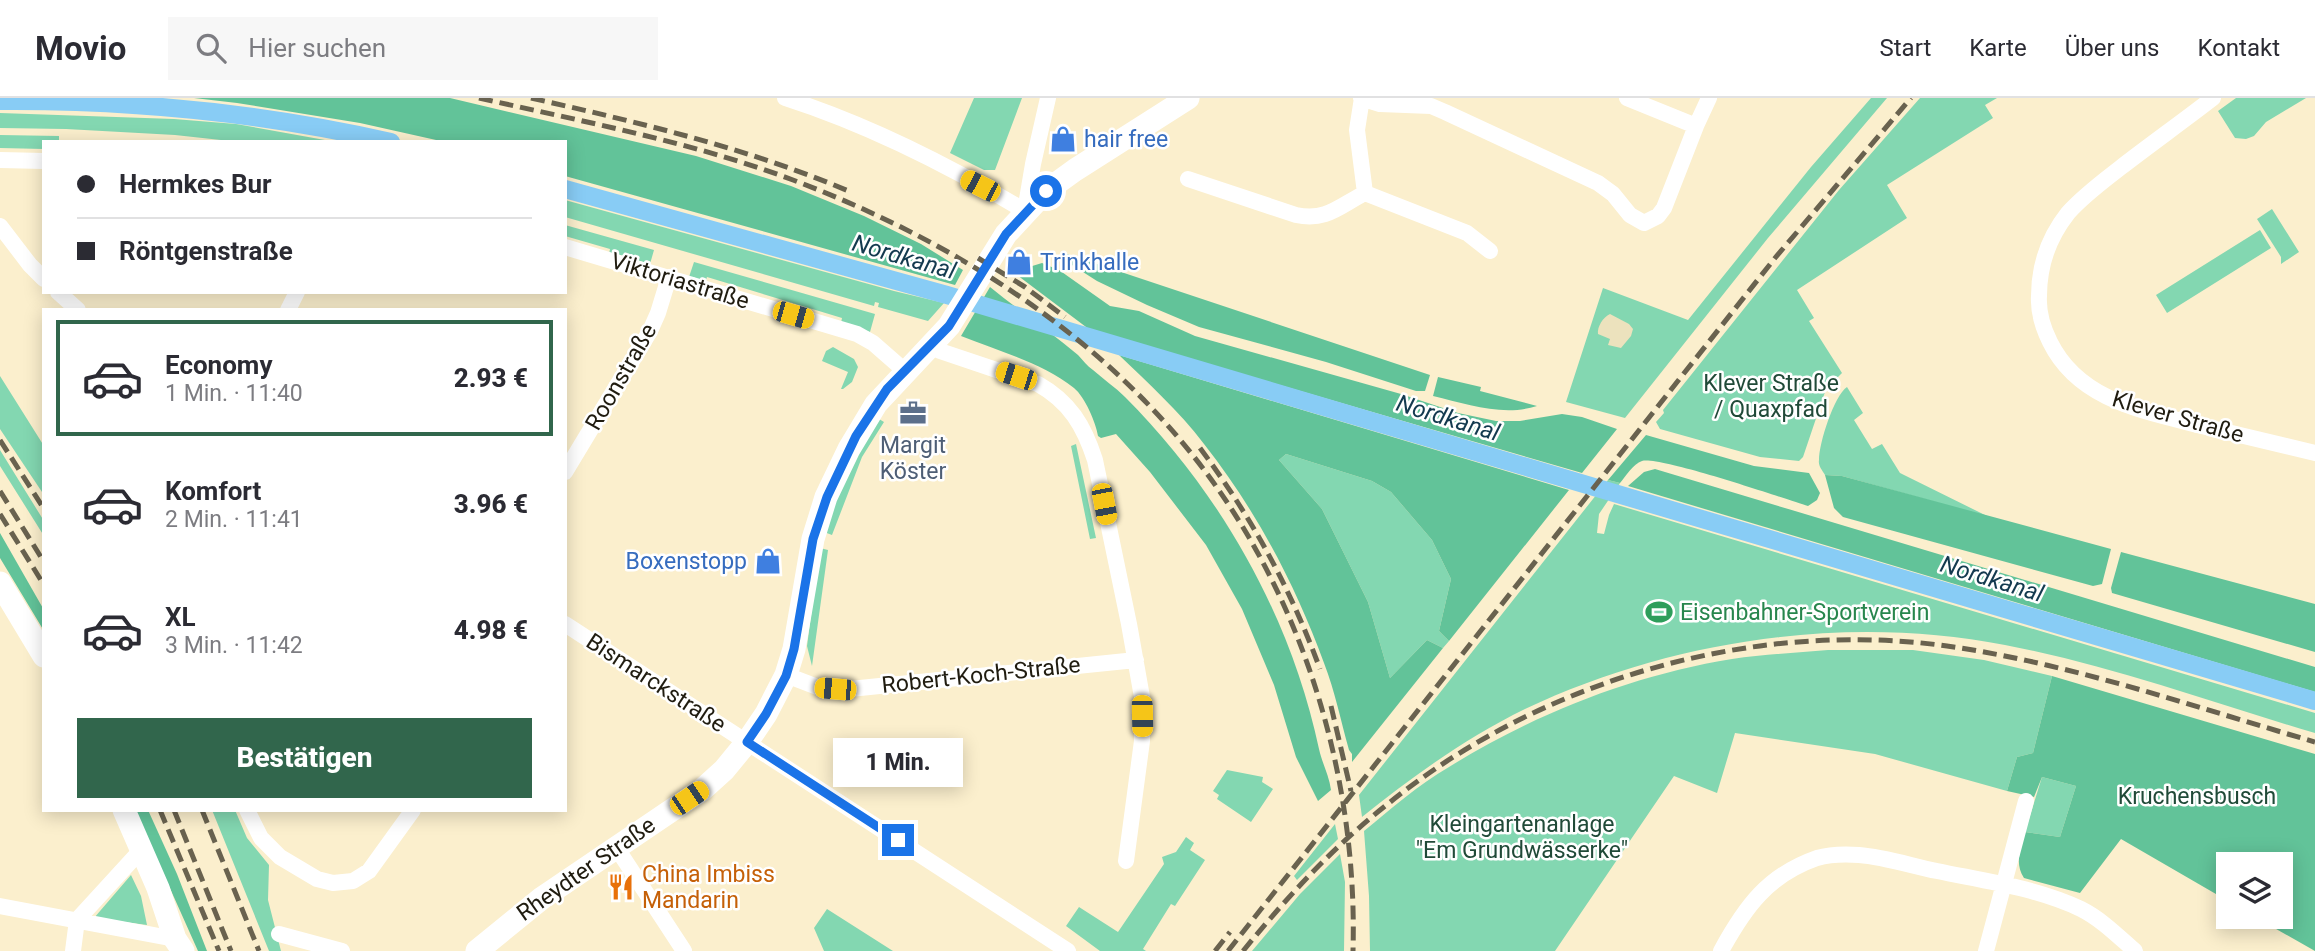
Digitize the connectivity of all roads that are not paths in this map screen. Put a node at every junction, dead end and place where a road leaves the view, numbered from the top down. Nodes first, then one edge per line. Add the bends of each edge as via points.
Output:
1 (785, 98) edge
2 (1048, 98) edge
3 (1188, 98) edge
4 (1361, 98) edge
5 (1627, 98) edge
6 (1709, 98) edge
7 (2213, 98) edge
8 (1696, 126) junction
9 (0, 160) edge
10 (42, 161) edge
11 (1188, 179) dead end
12 (1365, 193) junction
13 (1025, 211) junction
14 (0, 226) edge
15 (567, 248) edge
16 (1490, 251) dead end
17 (42, 277) edge
18 (669, 277) junction
19 (60, 294) edge
20 (76, 308) edge
21 (931, 346) junction
22 (905, 371) junction
23 (2315, 453) edge
24 (567, 469) edge
25 (0, 583) edge
26 (567, 625) edge
27 (42, 653) edge
28 (1136, 660) junction
29 (786, 676) junction
30 (747, 742) junction
31 (2026, 802) dead end
32 (125, 812) edge
33 (248, 812) edge
34 (412, 812) edge
35 (616, 847) junction
36 (142, 849) junction
37 (1126, 861) dead end
38 (2004, 885) junction
39 (0, 906) edge
40 (77, 920) junction
41 (279, 934) dead end
42 (177, 947) edge
43 (73, 951) edge
44 (342, 951) edge
45 (478, 951) edge
46 (684, 951) edge
47 (1068, 951) edge
48 (1721, 951) edge
49 (1986, 951) edge
50 (2135, 951) edge

1 - 13 street via 877,133
2 - 13 street
3 - 13 main road, Rheydter Straße via 1075,170
4 - 8 street via 1445,111 1598,183 1644,223 1664,208
4 - 12 street via 1357,130
5 - 8 street
6 - 8 street
7 - 23 street, Klever Straße via 2068,214 2051,241 2042,268 2041,320 2066,367 2103,397 2157,415
9 - 10 street
11 - 12 street via 1311,218 1324,216
12 - 16 street via 1467,233
13 - 21 main road, Rheydter Straße
14 - 17 street
15 - 18 street, Viktoriastraße
18 - 22 street, Viktoriastraße via 857,334
18 - 24 street, Roonstraße via 650,331
19 - 20 street
21 - 22 main road, Rheydter Straße
21 - 28 street via 1038,384 1061,399 1083,425 1095,460
22 - 29 main road, Rheydter Straße via 864,423 827,497 813,539
25 - 27 main road
26 - 30 street, Bismarckstraße
28 - 29 street, Robert-Koch-Straße via 850,689 820,688
28 - 37 street via 1142,741
29 - 30 main road, Rheydter Straße
30 - 35 main road, Rheydter Straße via 702,789
30 - 47 street, Bismarckstraße
31 - 38 street
32 - 36 main road
33 - 34 street via 270,848 317,879 333,883 353,881 369,871
35 - 45 main road, Rheydter Straße via 542,898
35 - 46 street
36 - 40 street
36 - 42 main road
38 - 48 street via 1863,856 1821,857 1785,873 1750,902
38 - 49 street
38 - 50 street via 2085,911
39 - 40 street
40 - 42 street
40 - 43 street
41 - 44 street

